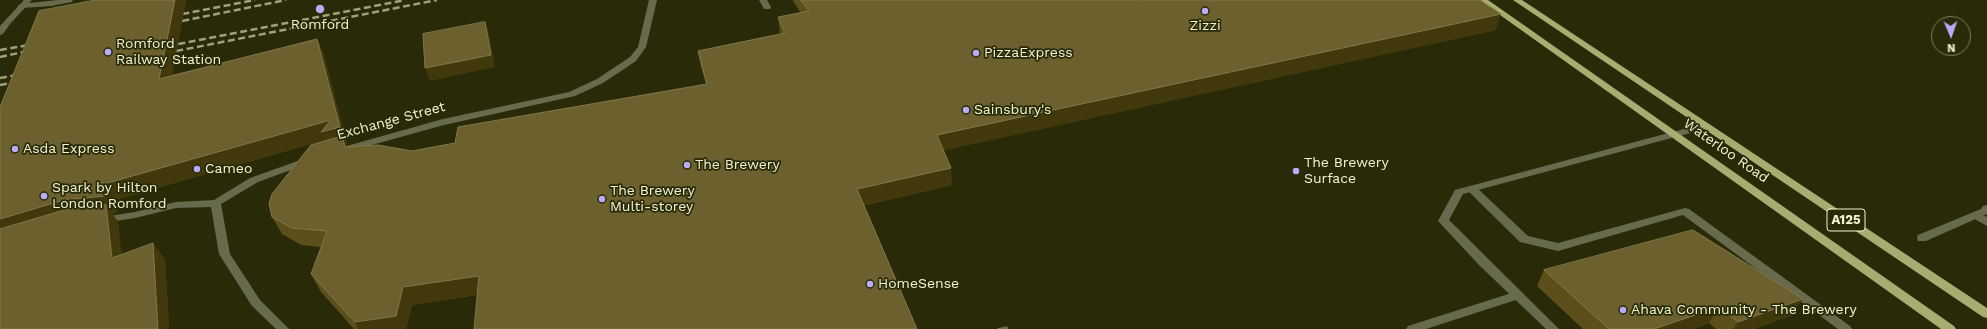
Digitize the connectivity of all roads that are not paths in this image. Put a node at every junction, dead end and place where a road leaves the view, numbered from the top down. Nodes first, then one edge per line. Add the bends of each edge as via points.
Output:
1 (28, 0) edge
2 (69, 0) edge
3 (653, 0) edge
4 (1483, 0) edge
5 (1517, 0) edge
6 (21, 6) junction
7 (0, 32) edge
8 (1705, 126) junction
9 (1676, 134) junction
10 (330, 153) edge
11 (316, 158) edge
12 (1472, 189) junction
13 (216, 203) junction
14 (1987, 208) edge
15 (1975, 215) junction
16 (91, 221) edge
17 (1987, 222) edge
18 (1922, 238) dead end
19 (1518, 295) junction
20 (1987, 314) edge
21 (283, 329) edge
22 (1412, 329) edge
23 (1553, 329) edge
24 (1846, 329) edge
25 (1950, 329) edge

1 - 6 street
2 - 6 street
3 - 10 street, Exchange Street via 642,47 633,59 600,81 572,94 443,122
4 - 9 main road, Waterloo Road / A125
5 - 8 main road, Waterloo Road / A125
6 - 7 street
8 - 9 street
8 - 20 main road, Waterloo Road / A125
9 - 12 street
9 - 25 main road, Waterloo Road / A125
11 - 13 street via 254,180
12 - 19 street via 1459,192 1443,221
12 - 24 street via 1524,240 1558,247 1686,211
13 - 16 street via 176,205 135,215
13 - 21 street via 225,254 256,303
14 - 15 street
15 - 17 street
15 - 18 street
19 - 22 street
19 - 23 street

